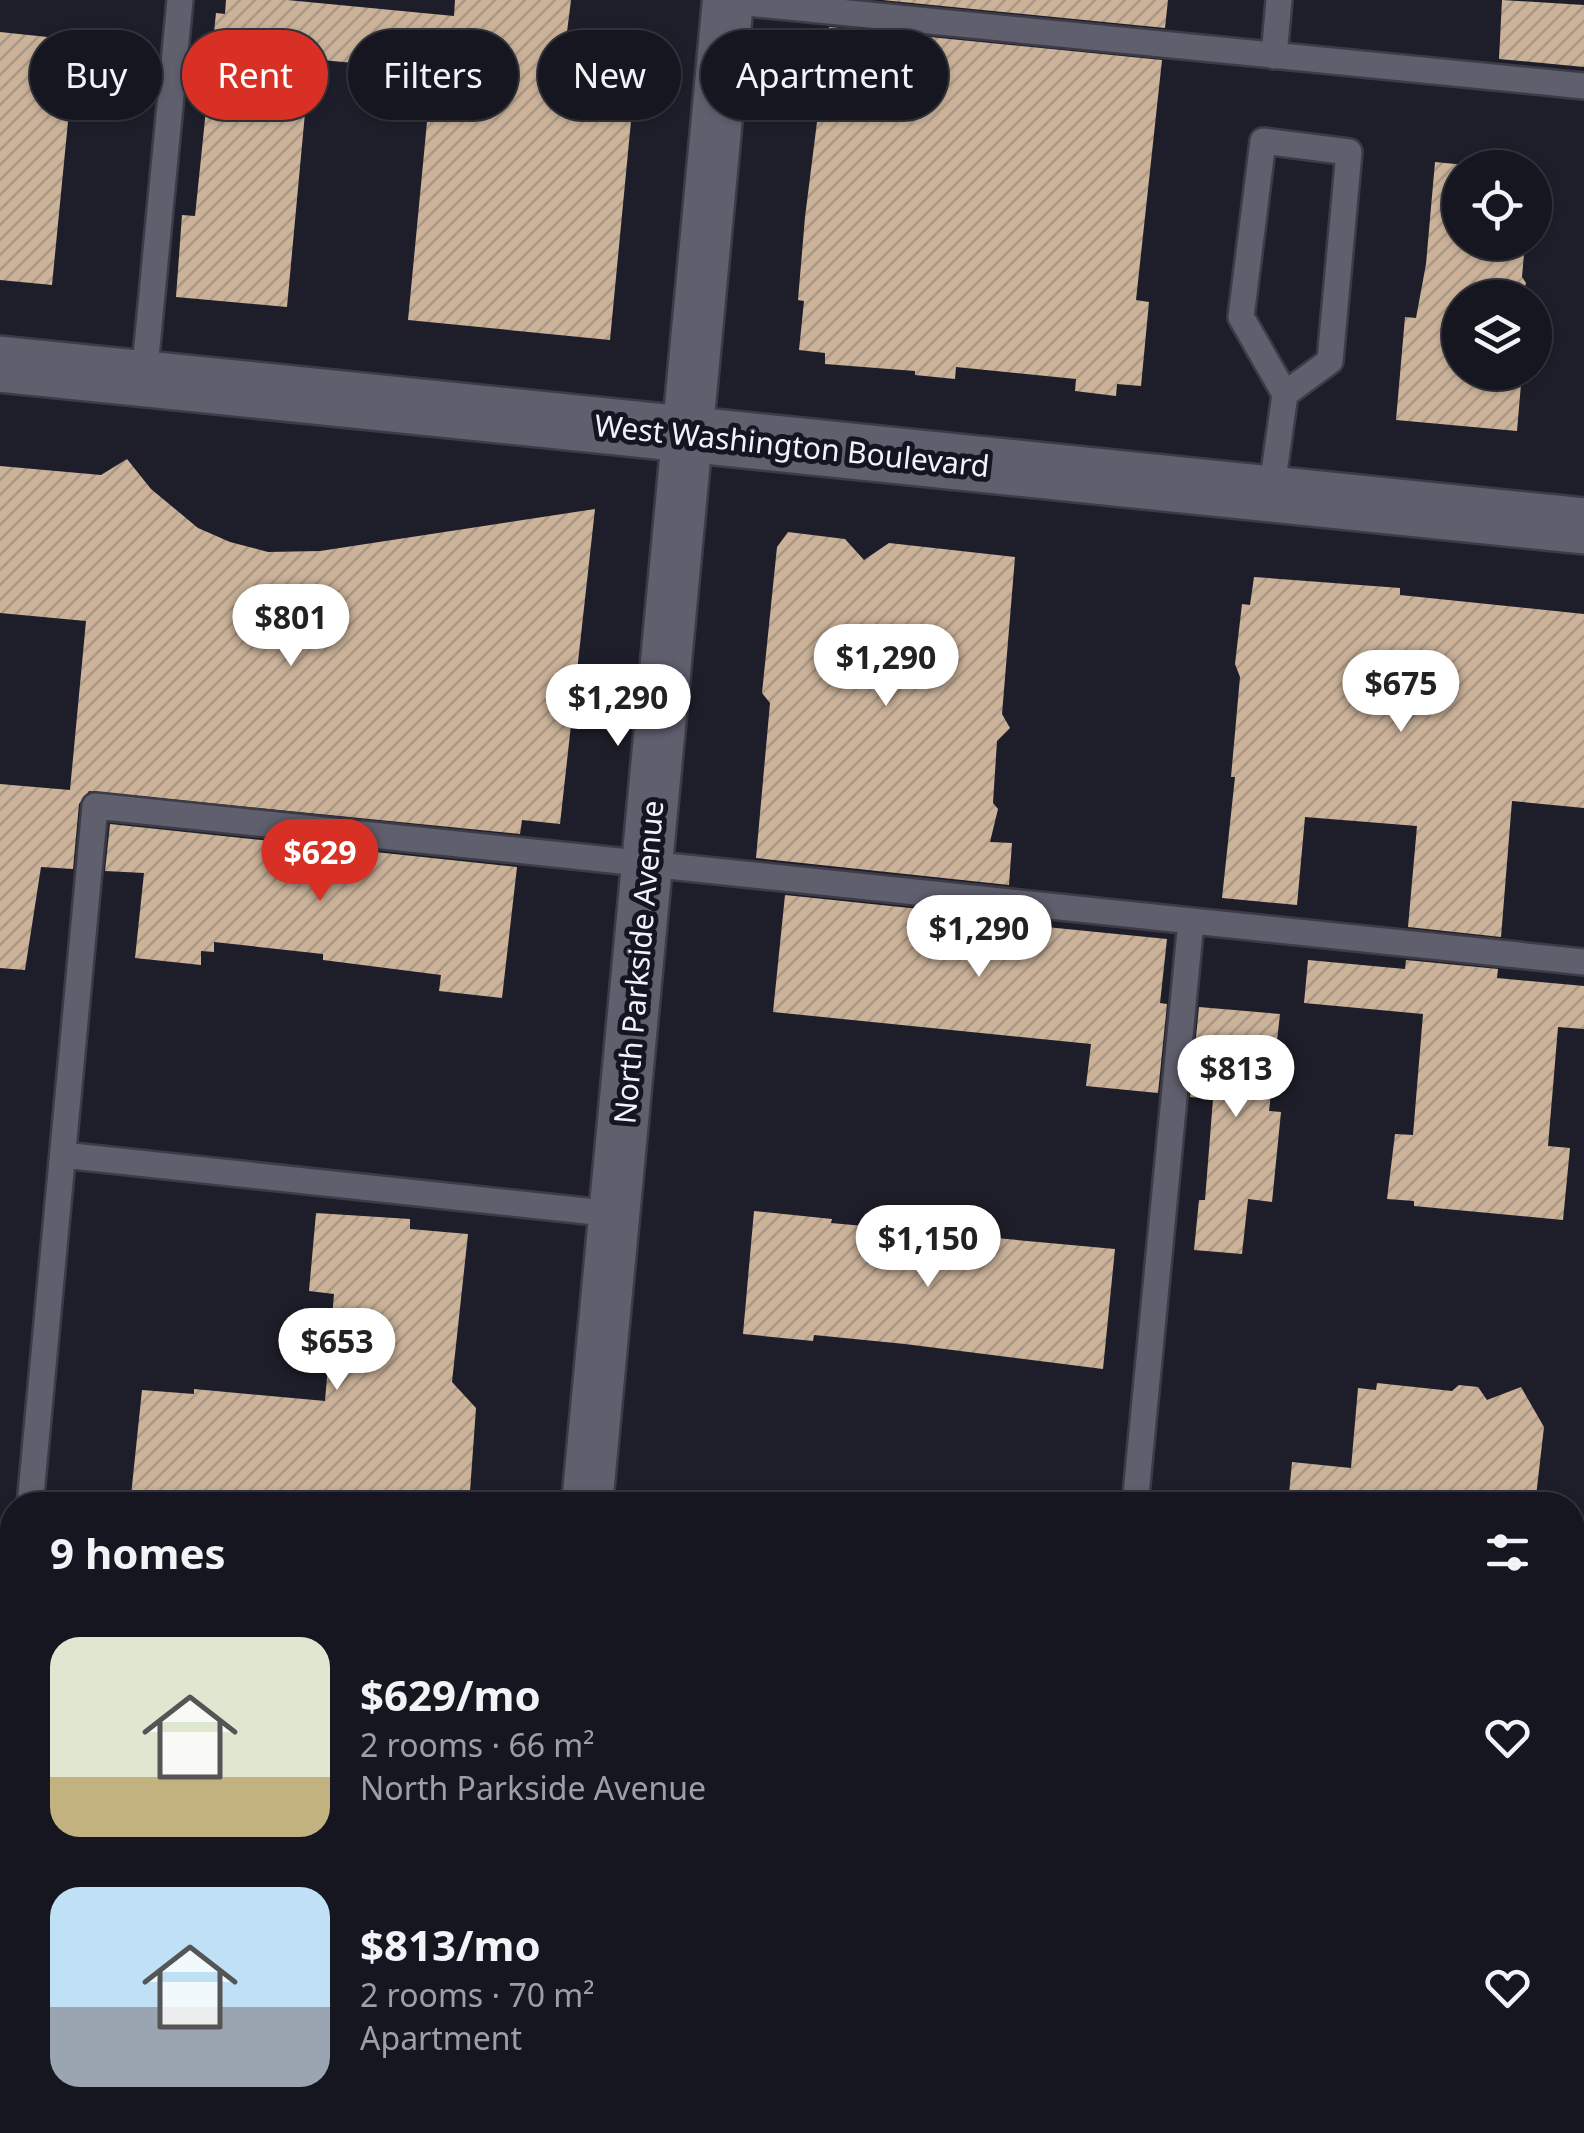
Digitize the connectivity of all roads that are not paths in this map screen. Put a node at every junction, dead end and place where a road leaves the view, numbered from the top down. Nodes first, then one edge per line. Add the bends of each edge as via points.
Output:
1 (180, 0) edge
2 (1279, 0) edge
3 (728, 1) edge
4 (1274, 56) junction
5 (1584, 86) edge
6 (0, 364) edge
7 (144, 378) junction
8 (1285, 394) junction
9 (687, 434) junction
10 (1271, 494) junction
11 (1584, 526) edge
12 (647, 865) junction
13 (1191, 922) junction
14 (1584, 962) edge
15 (63, 1155) junction
16 (614, 1214) junction
17 (31, 1492) edge
18 (588, 1492) edge
19 (1136, 1492) edge

1 - 7 lane
2 - 4 lane
3 - 4 lane
3 - 9 street, North Parkside Avenue
4 - 5 lane
6 - 7 street, West Washington Boulevard
7 - 9 street, West Washington Boulevard
8 - 8 lane via 1241,317 1263,141 1350,152 1330,361
8 - 10 lane
9 - 10 street, West Washington Boulevard
9 - 12 street, North Parkside Avenue
10 - 11 street, West Washington Boulevard
12 - 13 lane
12 - 15 lane via 95,806
12 - 16 street, North Parkside Avenue
13 - 14 lane
13 - 19 lane
15 - 16 lane
15 - 17 lane
16 - 18 street, North Parkside Avenue

